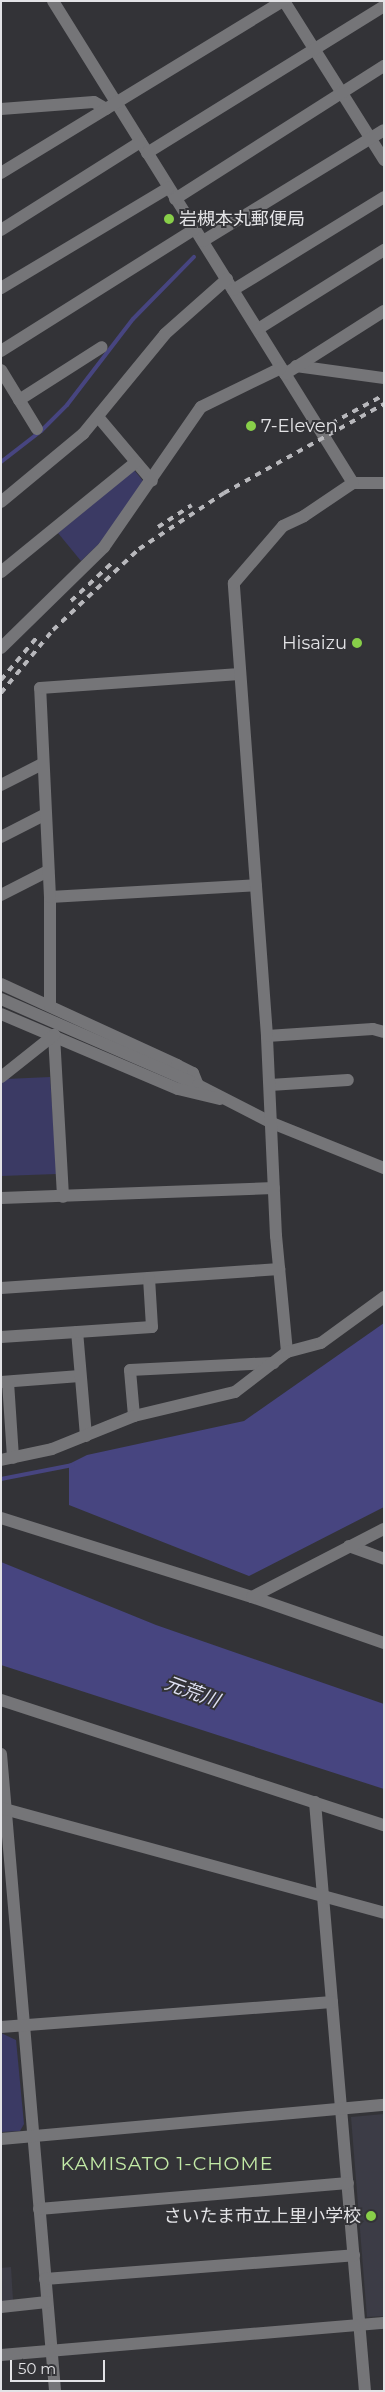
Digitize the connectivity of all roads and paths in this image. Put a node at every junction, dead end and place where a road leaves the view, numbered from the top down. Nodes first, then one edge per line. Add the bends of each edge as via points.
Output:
1 (53, 1) edge
2 (284, 1) edge
3 (384, 6) edge
4 (314, 49) junction
5 (384, 66) edge
6 (342, 93) junction
7 (112, 106) junction
8 (1, 109) edge
9 (384, 130) edge
10 (371, 138) junction
11 (144, 147) junction
12 (384, 160) edge
13 (1, 173) edge
14 (171, 193) junction
15 (384, 197) edge
16 (195, 229) junction
17 (1, 230) edge
18 (203, 241) junction
19 (384, 250) edge
20 (230, 284) junction
21 (1, 288) edge
22 (384, 311) edge
23 (258, 329) junction
24 (102, 347) dead end
25 (1, 350) edge
26 (296, 366) junction
27 (1, 370) edge
28 (283, 371) junction
29 (384, 378) edge
30 (19, 400) junction
31 (100, 418) junction
32 (37, 429) dead end
33 (136, 462) junction
34 (152, 481) junction
35 (352, 483) junction
36 (384, 483) edge
37 (1, 502) edge
38 (1, 572) edge
39 (3, 640) edge
40 (240, 674) junction
41 (42, 764) junction
42 (1, 784) edge
43 (44, 815) junction
44 (1, 837) edge
45 (48, 872) junction
46 (256, 885) junction
47 (1, 895) edge
48 (50, 897) junction
49 (1, 984) edge
50 (1, 999) edge
51 (50, 1006) junction
52 (1, 1014) edge
53 (384, 1032) edge
54 (54, 1035) junction
55 (267, 1036) junction
56 (1, 1077) edge
57 (348, 1080) dead end
58 (198, 1084) junction
59 (270, 1085) junction
60 (230, 1100) junction
61 (272, 1123) junction
62 (382, 1165) edge
63 (274, 1188) junction
64 (64, 1197) junction
65 (1, 1198) edge
66 (279, 1269) junction
67 (149, 1278) junction
68 (1, 1288) edge
69 (384, 1297) edge
70 (77, 1332) junction
71 (1, 1337) edge
72 (287, 1352) junction
73 (274, 1363) junction
74 (80, 1376) junction
75 (5, 1382) edge
76 (134, 1416) junction
77 (6, 1427) edge
78 (86, 1436) junction
79 (7, 1459) edge
80 (1, 1518) edge
81 (384, 1529) edge
82 (349, 1546) junction
83 (384, 1559) edge
84 (252, 1597) junction
85 (384, 1643) edge
86 (1, 1700) edge
87 (1, 1754) edge
88 (315, 1802) junction
89 (4, 1808) edge
90 (384, 1825) edge
91 (323, 1897) junction
92 (384, 1914) edge
93 (332, 2002) junction
94 (1, 2027) edge
95 (26, 2027) junction
96 (384, 2105) edge
97 (342, 2108) junction
98 (34, 2136) junction
99 (1, 2139) edge
100 (348, 2183) junction
101 (39, 2209) junction
102 (354, 2255) junction
103 (45, 2280) junction
104 (47, 2302) junction
105 (1, 2307) edge
106 (384, 2323) edge
107 (360, 2325) junction
108 (52, 2351) junction
109 (1, 2355) edge
110 (55, 2391) edge
111 (365, 2391) edge

1 - 7 street
2 - 4 street
2 - 7 street
3 - 4 street
4 - 6 street
4 - 11 street
5 - 6 street
6 - 10 street
6 - 14 street
7 - 8 street via 94,102
7 - 11 street
7 - 13 street
9 - 10 street
10 - 12 street
10 - 18 street
11 - 14 street
11 - 17 street
14 - 16 street
14 - 21 street
15 - 20 street
16 - 18 street
16 - 25 street
18 - 20 street
19 - 23 street
20 - 23 street
20 - 31 street via 165,334
22 - 26 street
23 - 28 street
24 - 30 street
26 - 28 street
26 - 29 street
27 - 30 street
28 - 34 street via 201,407
28 - 35 street
30 - 32 street
31 - 33 street
31 - 37 street
33 - 34 street
33 - 38 street
34 - 39 street via 104,547
35 - 36 street
35 - 40 street via 304,516 283,526 234,583
40 - 41 street via 40,688
40 - 46 street
41 - 42 street
41 - 43 street
43 - 44 street
43 - 45 street
45 - 47 street
45 - 48 street
46 - 48 street
46 - 55 street
48 - 51 street
49 - 51 street
50 - 58 street
51 - 58 street via 177,1064 193,1074
52 - 54 street
53 - 55 street via 373,1029
54 - 56 street
54 - 60 street via 178,1089 202,1097
54 - 64 street
55 - 59 street
57 - 59 street
58 - 60 street
59 - 61 street
60 - 61 street
61 - 62 street
61 - 63 street
63 - 64 street
63 - 66 street
64 - 65 street
66 - 67 street
66 - 72 street
67 - 68 street
67 - 70 street via 152,1327
69 - 72 street via 321,1343
70 - 71 street
70 - 74 street
72 - 73 street
73 - 76 street via 235,1392
73 - 76 street via 130,1370
74 - 75 street
74 - 78 street
75 - 77 street
76 - 78 street
77 - 79 street
78 - 79 street
80 - 84 street
81 - 82 street
82 - 83 street
82 - 84 street
84 - 85 street
86 - 88 street
87 - 89 street
88 - 90 street
88 - 91 street
89 - 91 street
89 - 95 street
91 - 92 street
91 - 93 street
93 - 95 street
93 - 97 street
94 - 95 street
95 - 98 street
96 - 97 street
97 - 98 street
97 - 100 street
98 - 99 street
98 - 101 street
100 - 101 street
100 - 102 street
101 - 103 street
102 - 103 street
102 - 107 street
103 - 104 street
104 - 105 street
104 - 108 street
106 - 107 street
107 - 108 street
107 - 111 street
108 - 109 street
108 - 110 street

